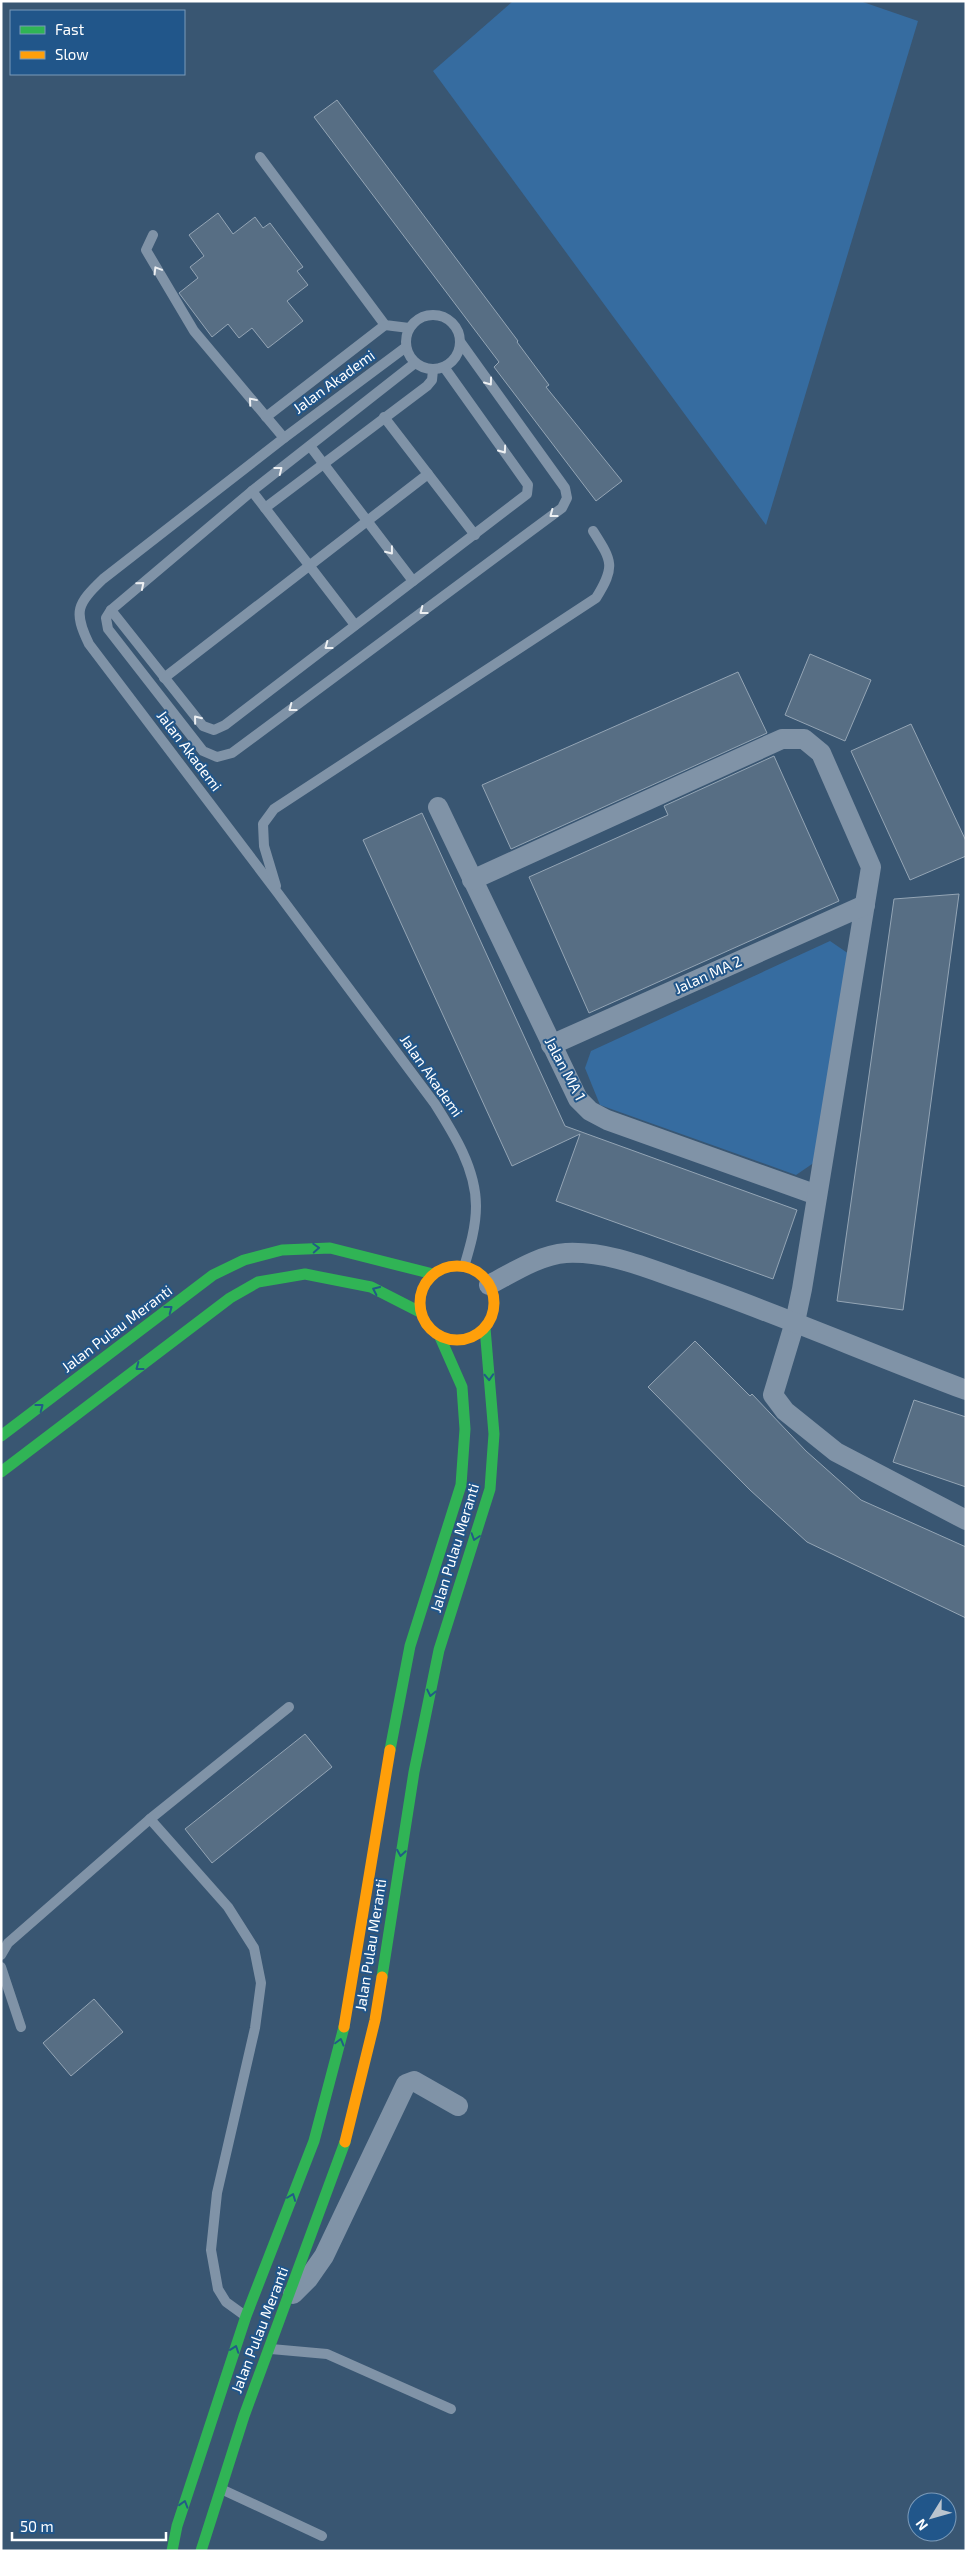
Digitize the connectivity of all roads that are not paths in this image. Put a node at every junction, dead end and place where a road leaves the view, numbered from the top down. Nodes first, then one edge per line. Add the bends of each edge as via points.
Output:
1 (260, 157) dead end
2 (154, 235) dead end
3 (385, 325) junction
4 (409, 328) junction
5 (460, 343) junction
6 (406, 347) junction
7 (415, 363) junction
8 (444, 368) junction
9 (433, 370) junction
10 (266, 417) junction
11 (384, 417) junction
12 (284, 438) junction
13 (310, 446) junction
14 (323, 464) junction
15 (428, 474) junction
16 (252, 491) junction
17 (265, 508) junction
18 (367, 521) junction
19 (593, 531) dead end
20 (474, 534) junction
21 (310, 566) junction
22 (413, 581) junction
23 (111, 610) junction
24 (355, 625) junction
25 (164, 678) junction
26 (438, 807) dead end
27 (472, 880) junction
28 (278, 892) junction
29 (865, 905) junction
30 (551, 1045) junction
31 (817, 1195) junction
32 (464, 1267) junction
33 (433, 1274) junction
34 (489, 1285) junction
35 (420, 1312) junction
36 (795, 1322) junction
37 (485, 1328) junction
38 (440, 1337) junction
39 (966, 1390) edge
40 (1, 1436) edge
41 (1, 1472) edge
42 (966, 1520) edge
43 (289, 1707) dead end
44 (150, 1819) junction
45 (1, 1955) edge
46 (1, 1967) edge
47 (21, 2027) dead end
48 (458, 2106) dead end
49 (289, 2297) junction
50 (246, 2316) junction
51 (270, 2349) junction
52 (451, 2409) dead end
53 (220, 2488) junction
54 (322, 2536) dead end
55 (172, 2551) edge
56 (201, 2551) edge

1 - 3 lane
10 -> 2 lane via 194,331 146,250
3 - 4 lane
3 - 10 lane
4 - 5 lane via 419,319 432,315 446,318 457,328
4 - 6 lane
5 - 8 lane via 456,358
5 -> 23 lane via 565,488 567,498 562,508 232,753 217,757 203,750 108,629 106,618
6 - 7 lane
6 - 12 lane, Jalan Akademi
7 - 9 lane
7 - 13 lane
8 - 9 lane
8 -> 20 lane via 528,485 527,494
9 - 11 lane via 432,380 427,386
10 - 12 lane
11 - 14 lane
11 - 15 lane
12 - 28 lane, Jalan Akademi via 103,579 83,598 78,623 89,644
13 - 14 lane
16 -> 13 lane
14 - 17 lane
14 - 18 lane
15 - 18 lane
15 - 20 lane
16 - 17 lane
23 -> 16 lane
17 - 21 lane
18 - 21 lane
18 -> 22 lane
19 - 28 lane via 610,558 608,579 596,598 274,809 262,824 264,846
20 - 22 lane
21 - 24 lane
21 - 25 lane
22 - 24 lane
23 - 25 lane
24 -> 25 lane via 225,725 214,730 203,726
26 - 27 street, Jalan MA 1
27 - 29 street via 782,739 804,739 821,753 871,867
27 - 30 street, Jalan MA 1
28 - 32 lane, Jalan Akademi via 435,1104 456,1138 470,1171 476,1205 474,1233
29 - 30 street, Jalan MA 2
29 - 31 street
30 - 31 street, Jalan MA 1 via 578,1099 590,1111 607,1120
31 - 36 street
32 - 33 main road via 454,1266
32 - 34 main road via 483,1276
33 - 35 main road via 421,1291
40 -> 33 main road, Jalan Pulau Meranti via 213,1276 244,1260 282,1250 330,1248
34 - 36 street via 532,1263 563,1253 588,1253 617,1257
34 - 37 main road via 494,1307
35 - 38 main road via 424,1322
35 -> 41 main road via 371,1287 305,1274 258,1282 230,1298
36 - 39 street
36 - 42 street via 773,1395 778,1403 836,1452
37 - 38 main road via 478,1335 460,1341
37 -> 49 main road, Jalan Pulau Meranti via 494,1434 490,1489 439,1650 414,1772 373,2029 341,2156
50 -> 38 main road, Jalan Pulau Meranti via 314,2141 349,2009 386,1770 410,1646 461,1485 465,1429 462,1387
43 - 44 lane
44 - 45 lane via 8,1943
44 - 50 lane via 228,1907 254,1948 258,1965 261,1983 255,2028 217,2193 211,2250 218,2289 226,2302
46 - 47 lane
48 - 49 street via 414,2081 406,2084 324,2256 308,2279
49 - 51 main road, Jalan Pulau Meranti
55 -> 50 main road, Jalan Pulau Meranti via 177,2526
51 - 52 lane via 327,2354
51 - 53 main road, Jalan Pulau Meranti
53 - 54 lane
53 - 56 main road, Jalan Pulau Meranti

